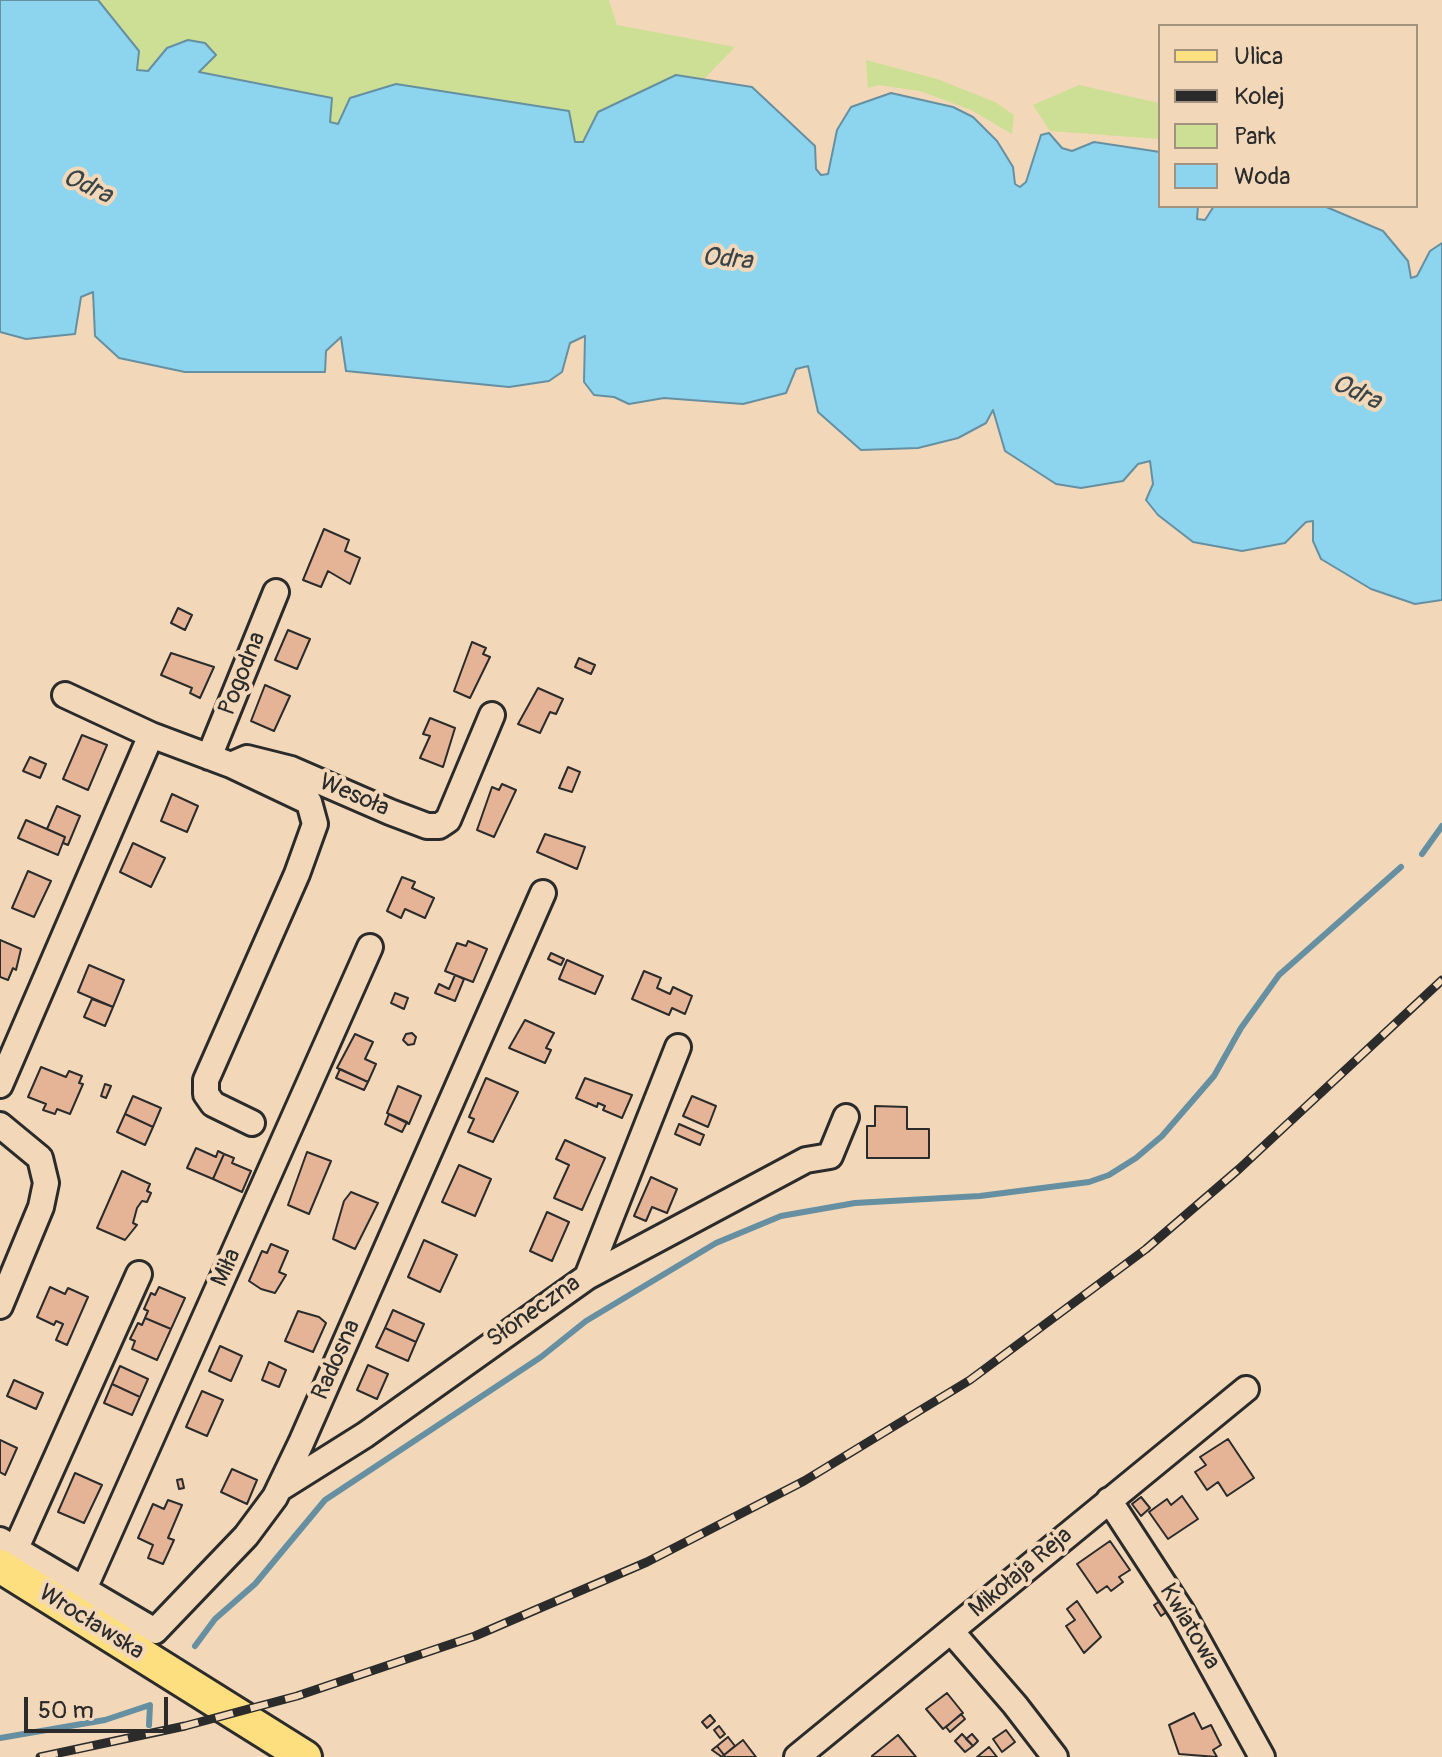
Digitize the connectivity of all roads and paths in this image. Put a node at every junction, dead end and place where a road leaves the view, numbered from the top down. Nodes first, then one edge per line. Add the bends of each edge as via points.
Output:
1 (276, 592) dead end
2 (65, 695) dead end
3 (492, 715) dead end
4 (151, 735) junction
5 (220, 761) junction
6 (543, 893) dead end
7 (370, 947) dead end
8 (678, 1047) dead end
9 (0, 1085) edge
10 (846, 1117) dead end
11 (252, 1123) dead end
12 (0, 1125) edge
13 (139, 1274) dead end
14 (587, 1277) junction
15 (0, 1306) edge
16 (1246, 1389) dead end
17 (279, 1489) junction
18 (1109, 1500) junction
19 (5, 1551) edge
20 (84, 1589) junction
21 (951, 1631) junction
22 (825, 1748) edge
23 (305, 1757) edge
24 (797, 1757) edge
25 (1055, 1757) edge
26 (1262, 1757) edge

1 - 5 street, Pogodna
2 - 4 street, Wesoła
3 - 5 street, Wesoła via 448,820 439,826 390,812 279,765 247,758
4 - 5 street, Wesoła
4 - 9 street
5 - 11 street via 309,802 315,824 206,1080 213,1104
6 - 17 street, Radosna
7 - 20 street, Miła
8 - 14 street, Słoneczna
10 - 14 street via 830,1156 806,1160
12 - 15 street via 40,1158 46,1183 37,1219
13 - 19 street
14 - 17 street, Słoneczna via 365,1435
16 - 18 street, Mikołaja Reja
17 - 20 street, Radosna via 246,1536 155,1631
18 - 21 street, Mikołaja Reja
18 - 26 street, Kwiatowa via 1182,1612
19 - 20 street, Radosna
19 - 23 main road, Wrocławska
21 - 22 street, Mikołaja Reja
21 - 25 street
22 - 24 street, Mikołaja Reja

